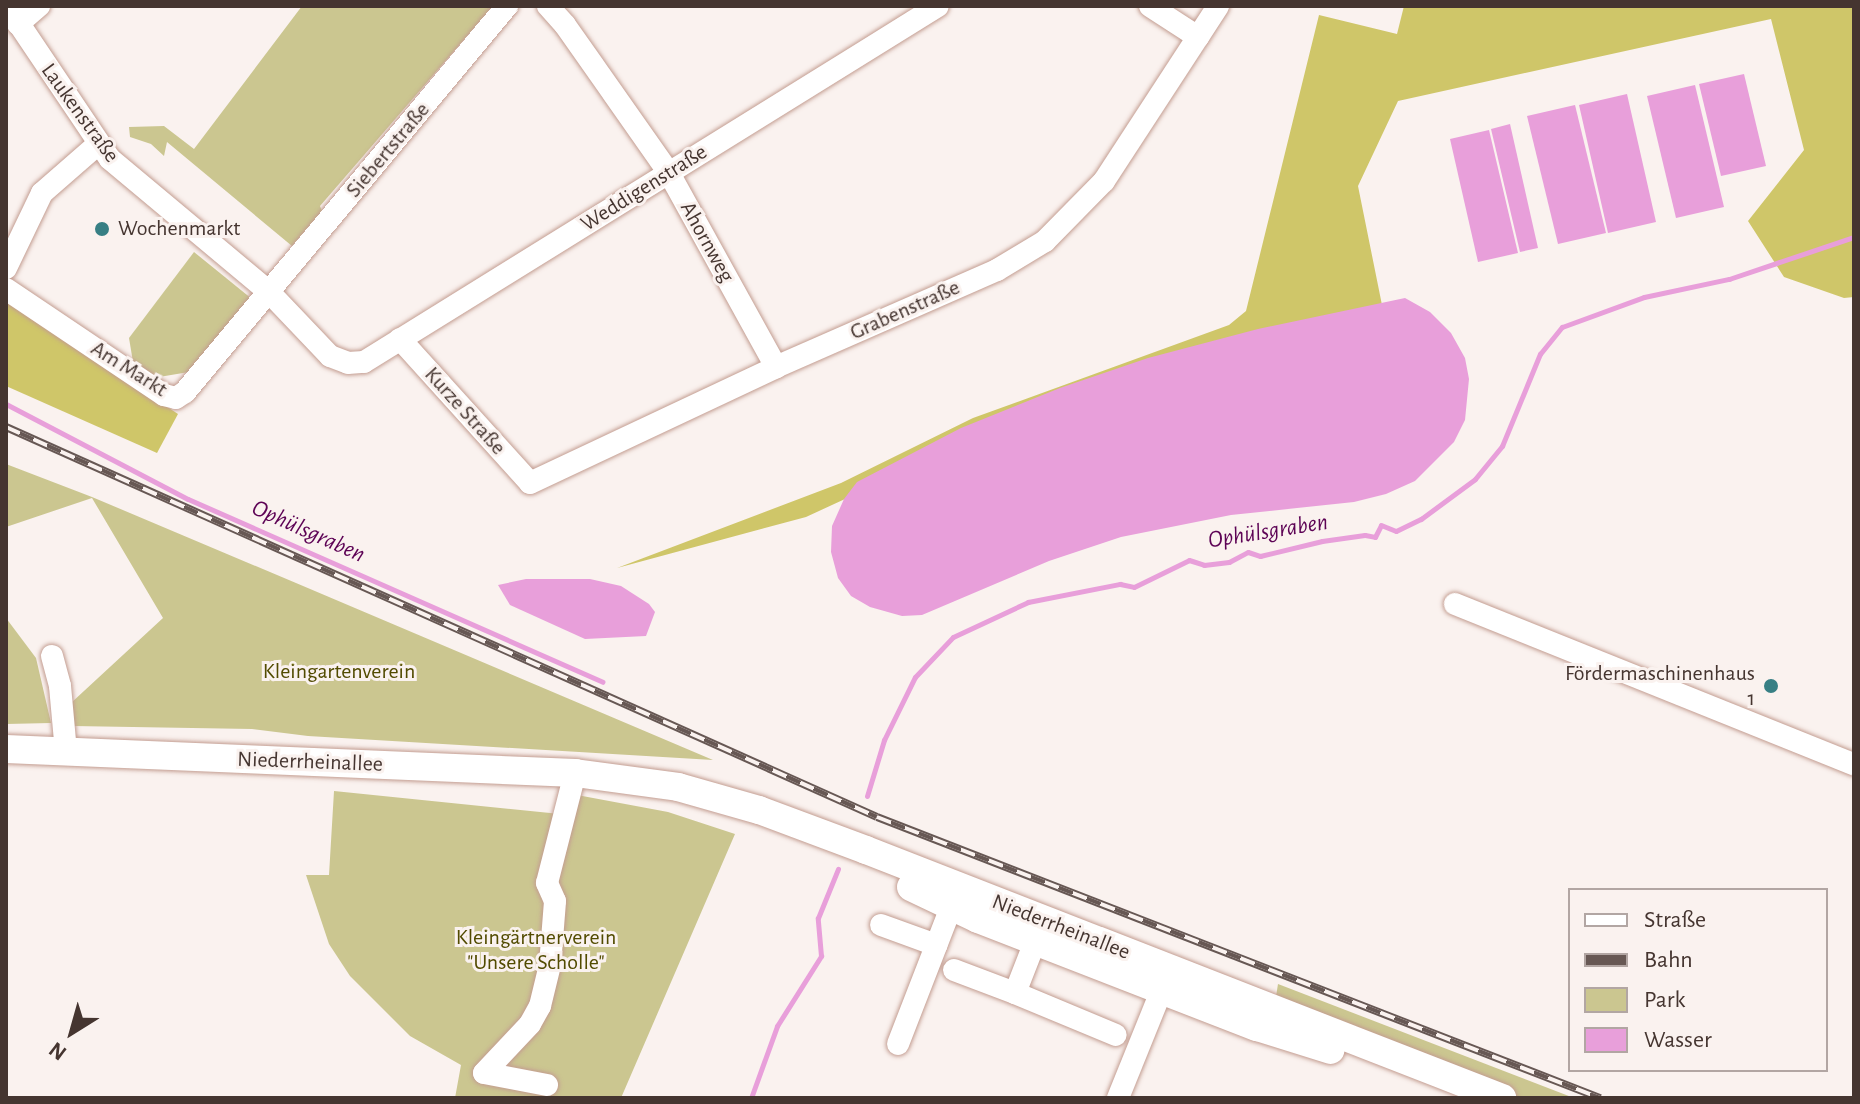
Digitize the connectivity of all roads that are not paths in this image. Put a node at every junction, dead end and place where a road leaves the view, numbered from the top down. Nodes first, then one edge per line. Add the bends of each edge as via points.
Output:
1 (39, 6) edge
2 (507, 6) edge
3 (548, 6) edge
4 (938, 6) edge
5 (1150, 6) edge
6 (1218, 6) edge
7 (13, 15) edge
8 (1198, 37) junction
9 (104, 152) junction
10 (669, 173) junction
11 (6, 268) edge
12 (6, 289) edge
13 (270, 293) junction
14 (400, 339) junction
15 (348, 363) joint
16 (776, 367) junction
17 (530, 483) joint
18 (1455, 604) dead end
19 (52, 656) dead end
20 (6, 749) edge
21 (66, 752) junction
22 (1854, 764) edge
23 (575, 773) junction
24 (955, 896) junction
25 (881, 925) dead end
26 (1040, 930) junction
27 (936, 945) junction
28 (954, 970) dead end
29 (1166, 980) junction
30 (1015, 993) junction
31 (1116, 1035) dead end
32 (898, 1044) dead end
33 (547, 1085) dead end
34 (1118, 1098) edge
35 (1460, 1098) edge
36 (1502, 1098) edge

1 - 7 street
2 - 13 street, Siebertstraße
3 - 10 street, Ahornweg
4 - 10 street, Weddigenstraße
5 - 8 street
6 - 8 street, Grabenstraße
7 - 9 street, Laukenstraße
8 - 16 street, Grabenstraße via 1104,181 1045,241 997,270
9 - 11 street via 42,193
9 - 13 street, Laukenstraße
10 - 14 street, Weddigenstraße
10 - 16 street, Ahornweg
12 - 13 street, Am Markt via 176,398
13 - 15 street, Laukenstraße via 330,356
14 - 15 street, Weddigenstraße via 364,362
14 - 17 street, Kurze Straße
16 - 17 street, Grabenstraße
18 - 22 street
19 - 21 street
20 - 21 main road, Niederrheinallee
21 - 23 main road, Niederrheinallee
23 - 24 main road, Niederrheinallee via 614,779 735,817
23 - 33 street via 547,883 555,901 550,965 540,1006 484,1073
24 - 26 main road, Niederrheinallee
24 - 27 street
25 - 27 street
26 - 29 main road, Niederrheinallee
26 - 30 street
27 - 32 street
28 - 30 street
29 - 34 street
29 - 35 main road, Niederrheinallee via 1257,1027
29 - 36 main road, Niederrheinallee
30 - 31 street

